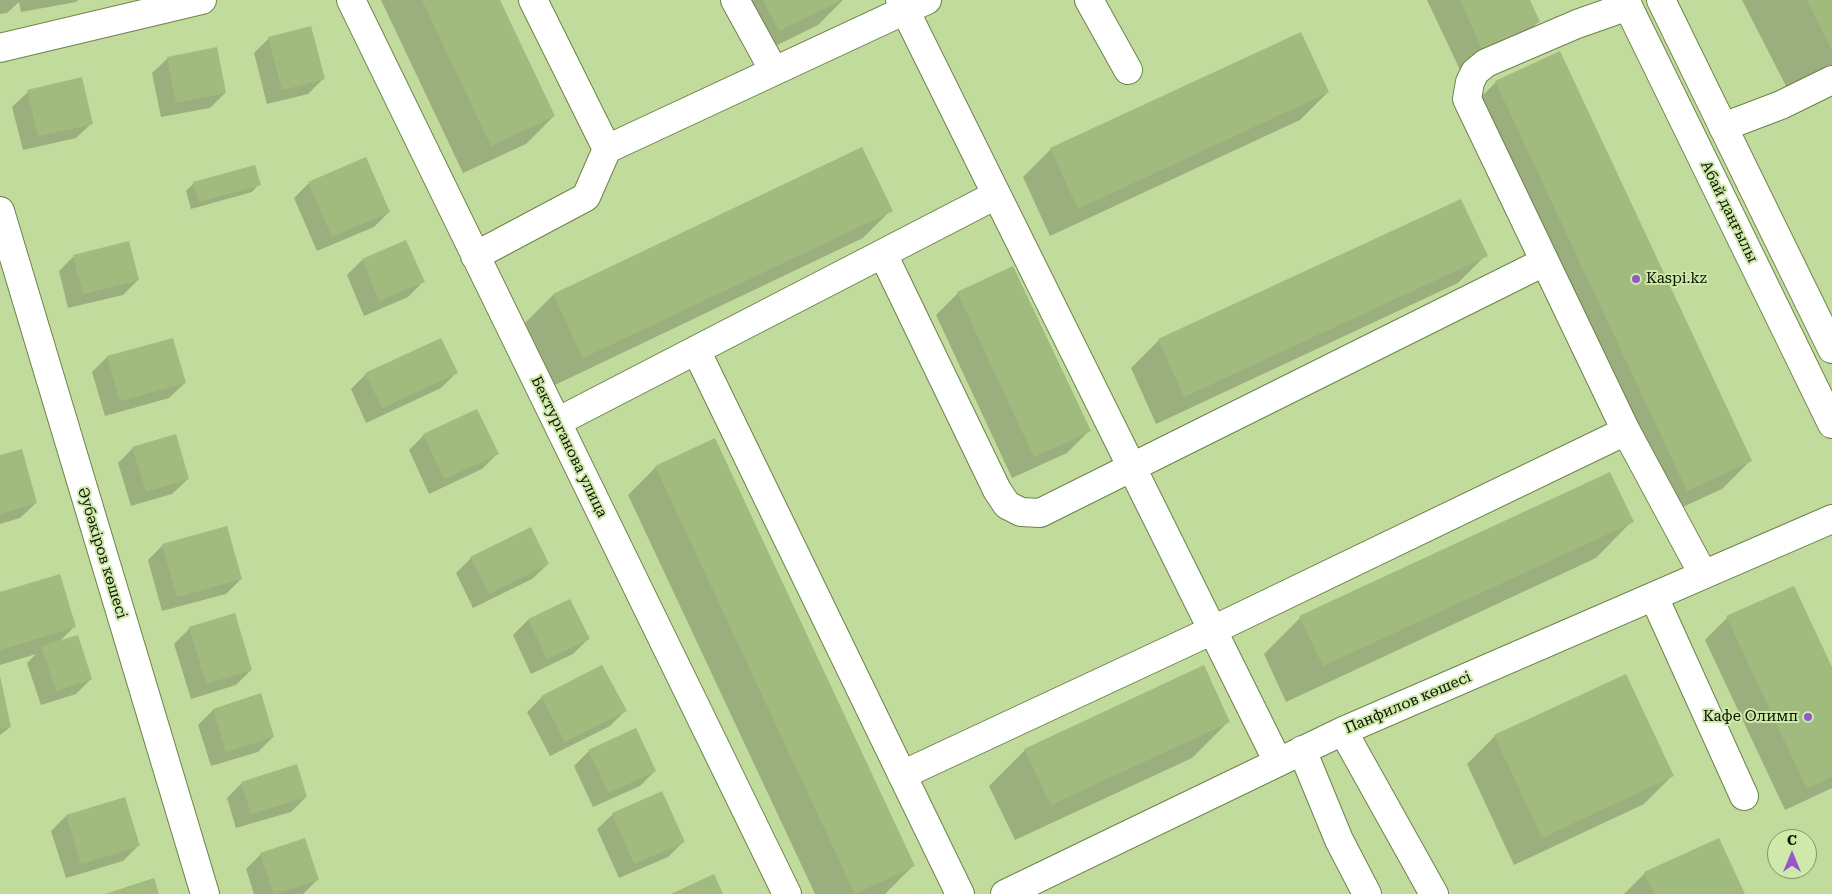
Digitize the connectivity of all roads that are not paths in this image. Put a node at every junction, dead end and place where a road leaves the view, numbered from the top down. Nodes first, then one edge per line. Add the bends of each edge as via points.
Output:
1 (202, 0) edge
2 (351, 0) edge
3 (533, 0) edge
4 (735, 0) edge
5 (1089, 0) edge
6 (1661, 0) edge
7 (910, 3) edge
8 (1627, 3) edge
9 (0, 48) edge
10 (1128, 70) dead end
11 (774, 71) junction
12 (1832, 80) edge
13 (1723, 127) junction
14 (606, 149) junction
15 (996, 194) junction
16 (0, 211) edge
17 (883, 254) junction
18 (476, 256) junction
19 (1544, 262) junction
20 (1832, 349) edge
21 (696, 350) junction
22 (557, 422) junction
23 (1832, 424) edge
24 (1626, 431) junction
25 (1132, 468) junction
26 (1824, 522) edge
27 (1703, 574) junction
28 (1654, 597) junction
29 (1213, 630) junction
30 (1343, 731) junction
31 (1302, 750) junction
32 (1278, 762) junction
33 (902, 775) junction
34 (1744, 796) dead end
35 (205, 894) edge
36 (787, 894) edge
37 (960, 894) edge
38 (1005, 894) edge
39 (1367, 894) edge
40 (1434, 894) edge

1 - 9 street
2 - 18 street, Бектурганова улица
3 - 14 street
4 - 11 street
5 - 10 street
6 - 13 street
7 - 11 street
7 - 15 street
8 - 19 street via 1486,63 1475,72 1470,82 1467,99
8 - 23 street, Абай даңғылы
11 - 14 street
12 - 13 street via 1781,105
13 - 20 street
14 - 18 street via 586,197
15 - 17 street
15 - 25 street
16 - 35 street, Әубәкіров көшесі
17 - 21 street
17 - 25 street via 1007,505 1021,512 1040,513
18 - 22 street, Бектурганова улица
19 - 24 street
19 - 25 street
21 - 22 street
21 - 33 street
22 - 36 street, Бектурганова улица
24 - 27 street
24 - 29 street
25 - 29 street
26 - 27 street, Панфилов көшесі
27 - 28 street, Панфилов көшесі
28 - 30 street, Панфилов көшесі
28 - 34 street
29 - 32 street
29 - 33 street
30 - 31 street, Панфилов көшесі
30 - 40 street
31 - 32 street, Панфилов көшесі
31 - 39 street via 1339,840
32 - 38 street, Панфилов көшесі
33 - 37 street

